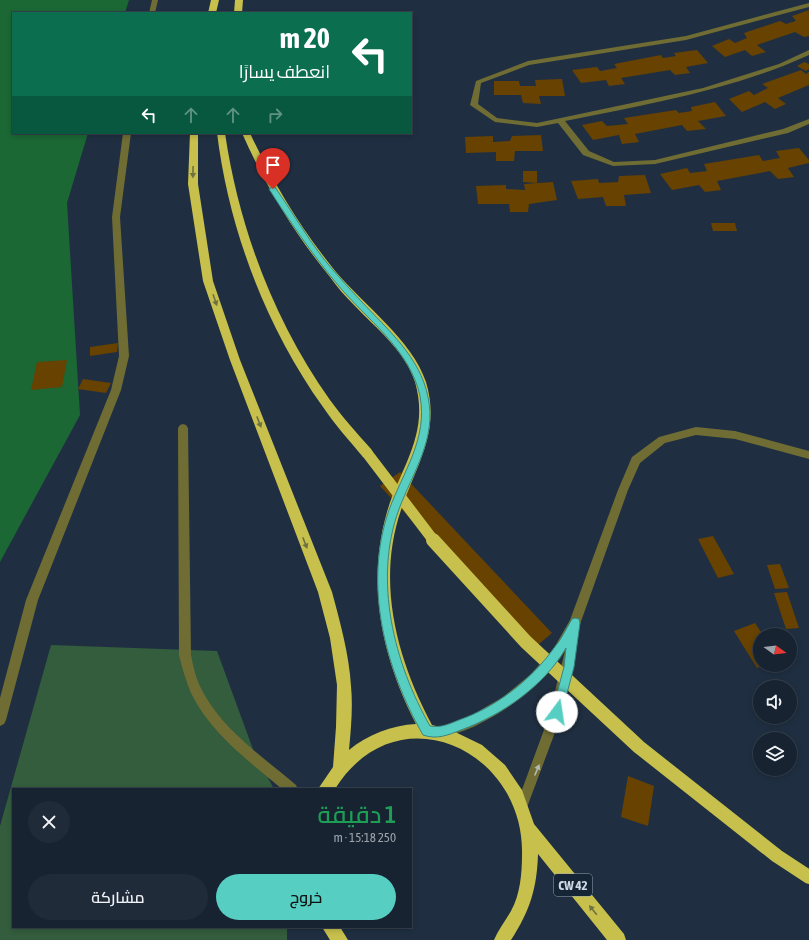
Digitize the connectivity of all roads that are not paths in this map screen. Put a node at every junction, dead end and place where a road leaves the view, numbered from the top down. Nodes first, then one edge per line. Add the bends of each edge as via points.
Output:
1 (155, 0) edge
2 (215, 0) edge
3 (240, 0) edge
4 (809, 5) edge
5 (152, 12) edge
6 (212, 12) edge
7 (238, 12) edge
8 (809, 52) edge
9 (560, 120) junction
10 (809, 121) edge
11 (128, 134) edge
12 (194, 134) edge
13 (221, 134) edge
14 (246, 134) edge
15 (184, 428) dead end
16 (809, 455) edge
17 (575, 623) junction
18 (0, 720) edge
19 (433, 732) junction
20 (340, 768) junction
21 (291, 788) edge
22 (327, 788) edge
23 (522, 806) junction
24 (529, 830) junction
25 (809, 877) edge
26 (502, 940) edge
27 (618, 940) edge

1 - 5 lane
2 - 6 highway
3 - 7 highway
4 - 9 lane via 686,38 528,63 478,82 474,105 495,120 537,125
8 - 9 lane via 781,65 705,90
9 - 10 lane via 586,153 613,164 655,162 785,131
11 - 18 lane via 116,217 124,356 116,390 32,600
12 -> 20 highway via 193,184 208,281 235,360 325,592 340,650 344,687
13 - 25 highway, bridge via 237,218 263,289 282,328 304,368 332,410 436,544 526,642 639,747 777,856
14 - 19 highway via 273,189 294,223 319,258 404,352 420,381 426,414 425,430 421,447 394,510 384,564 383,593 392,650 412,704
15 - 21 lane via 185,655 189,672 208,711 225,730
16 - 17 lane via 727,434 696,431 662,440 636,460
17 - 19 lane via 558,652 535,678 507,701 475,720
23 -> 17 lane via 557,712 569,667
19 - 20 highway via 408,731 383,738 355,754
19 - 23 highway via 460,739 479,750 491,760 510,784
20 - 22 highway
23 - 24 highway
24 - 26 highway via 529,882 521,908
27 -> 24 highway, CW 42

